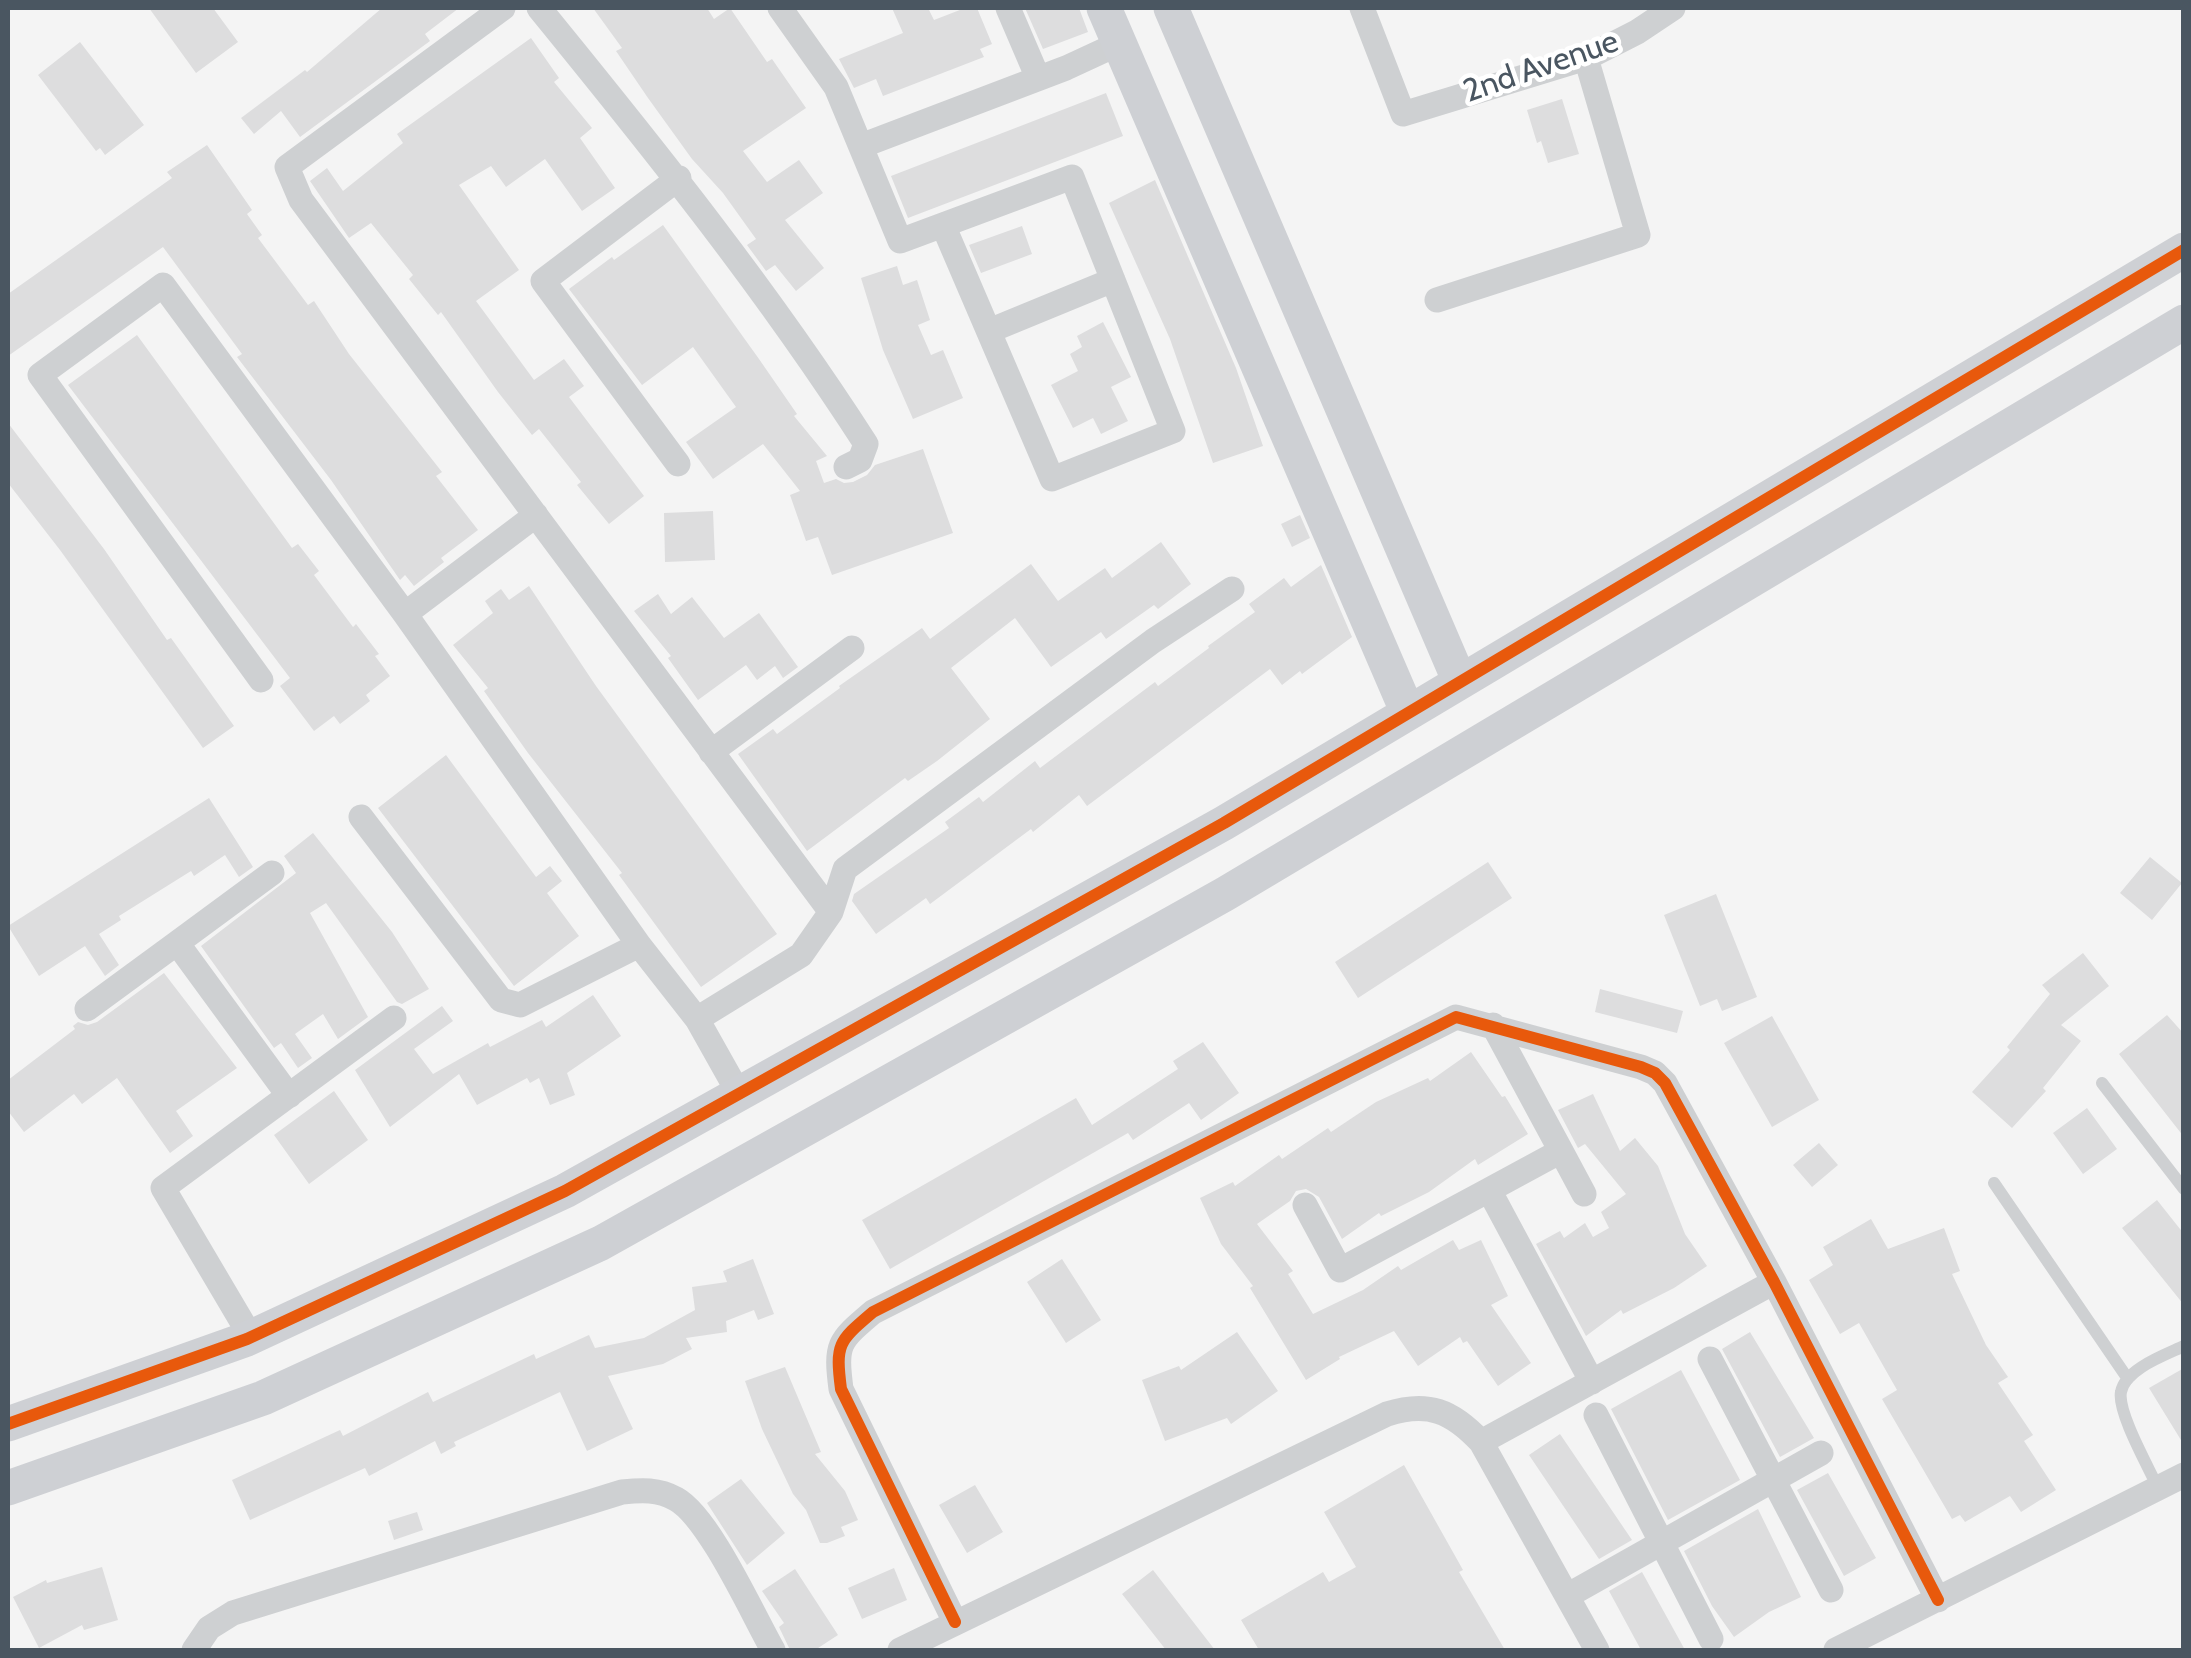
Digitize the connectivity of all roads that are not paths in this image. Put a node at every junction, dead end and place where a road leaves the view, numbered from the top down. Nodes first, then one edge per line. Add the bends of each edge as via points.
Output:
1 (503, 8) edge
2 (539, 8) edge
3 (780, 8) edge
4 (1008, 8) edge
5 (1104, 8) edge
6 (1171, 8) edge
7 (1362, 8) edge
8 (1673, 8) edge
9 (1120, 43) junction
10 (1586, 58) junction
11 (1038, 78) junction
12 (860, 146) junction
13 (679, 178) junction
14 (943, 225) junction
15 (2184, 250) edge
16 (1113, 280) junction
17 (1437, 300) dead end
18 (2184, 322) edge
19 (989, 331) junction
20 (678, 464) dead end
21 (846, 467) dead end
22 (536, 515) junction
23 (1232, 589) dead end
24 (405, 614) junction
25 (852, 648) dead end
26 (261, 680) dead end
27 (1460, 682) junction
28 (1408, 714) junction
29 (712, 752) junction
30 (361, 816) dead end
31 (272, 873) dead end
32 (831, 912) junction
33 (177, 943) junction
34 (639, 944) junction
35 (87, 1009) dead end
36 (394, 1018) dead end
37 (698, 1018) junction
38 (1494, 1025) junction
39 (2102, 1082) dead end
40 (738, 1092) junction
41 (289, 1096) junction
42 (1561, 1151) junction
43 (1994, 1184) dead end
44 (2184, 1188) edge
45 (1488, 1190) junction
46 (1584, 1194) dead end
47 (1305, 1204) dead end
48 (1774, 1282) junction
49 (251, 1337) junction
50 (2184, 1346) edge
51 (1710, 1359) dead end
52 (2128, 1379) junction
53 (1592, 1382) junction
54 (1596, 1416) dead end
55 (8, 1424) edge
56 (1481, 1442) junction
57 (1821, 1453) dead end
58 (2184, 1474) edge
59 (1774, 1479) junction
60 (8, 1488) edge
61 (2158, 1488) junction
62 (1662, 1542) junction
63 (1831, 1590) dead end
64 (1566, 1596) junction
65 (1938, 1600) junction
66 (956, 1622) junction
67 (1711, 1639) dead end
68 (194, 1650) edge
69 (774, 1650) edge
70 (900, 1650) edge
71 (1597, 1650) edge
72 (1838, 1650) edge

1 - 22 street via 287,167 301,200
2 - 13 street
3 - 12 street via 836,87
4 - 11 street
5 - 9 street
6 - 27 street
7 - 10 street, 2nd Avenue via 1403,114
8 - 10 street, 2nd Avenue
9 - 11 street
9 - 28 street
10 - 17 street via 1638,235
11 - 12 street
12 - 14 street via 900,241
13 - 20 street via 542,281
13 - 21 street via 866,444 860,460
14 - 16 street via 1072,176
14 - 19 street
15 - 27 street
16 - 19 street
16 - 19 street via 1173,431 1052,479
18 - 60 street via 1225,894 601,1243 263,1398
22 - 24 street
22 - 29 street
23 - 32 street via 846,869
24 - 26 street via 163,285 40,375
24 - 34 street
25 - 29 street
27 - 28 street
28 - 40 street
29 - 32 street
30 - 34 street via 501,1000 520,1005
31 - 33 street
32 - 37 street via 801,955
33 - 35 street
33 - 41 street
34 - 37 street
36 - 41 street
37 - 40 street
38 - 42 street
38 - 48 street via 1655,1073
38 - 66 street via 1445,1021 873,1312 842,1338 841,1389
39 - 44 lane
40 - 49 street via 565,1191
41 - 49 street via 163,1188
42 - 45 street
42 - 46 street
43 - 52 lane
45 - 47 street via 1340,1270
45 - 53 street
48 - 53 street
48 - 65 street
49 - 55 street
50 - 52 lane
51 - 59 street
52 - 61 lane via 2122,1406
53 - 56 street
54 - 62 street
56 - 64 street
56 - 66 street via 1461,1420 1436,1410 1410,1407 1386,1414
57 - 59 street
58 - 61 street
59 - 62 street
59 - 63 street
61 - 65 street
62 - 64 street
62 - 67 street
64 - 71 street
65 - 72 street
66 - 70 street
68 - 69 street via 209,1628 233,1612 622,1492 650,1489 678,1500 700,1520

